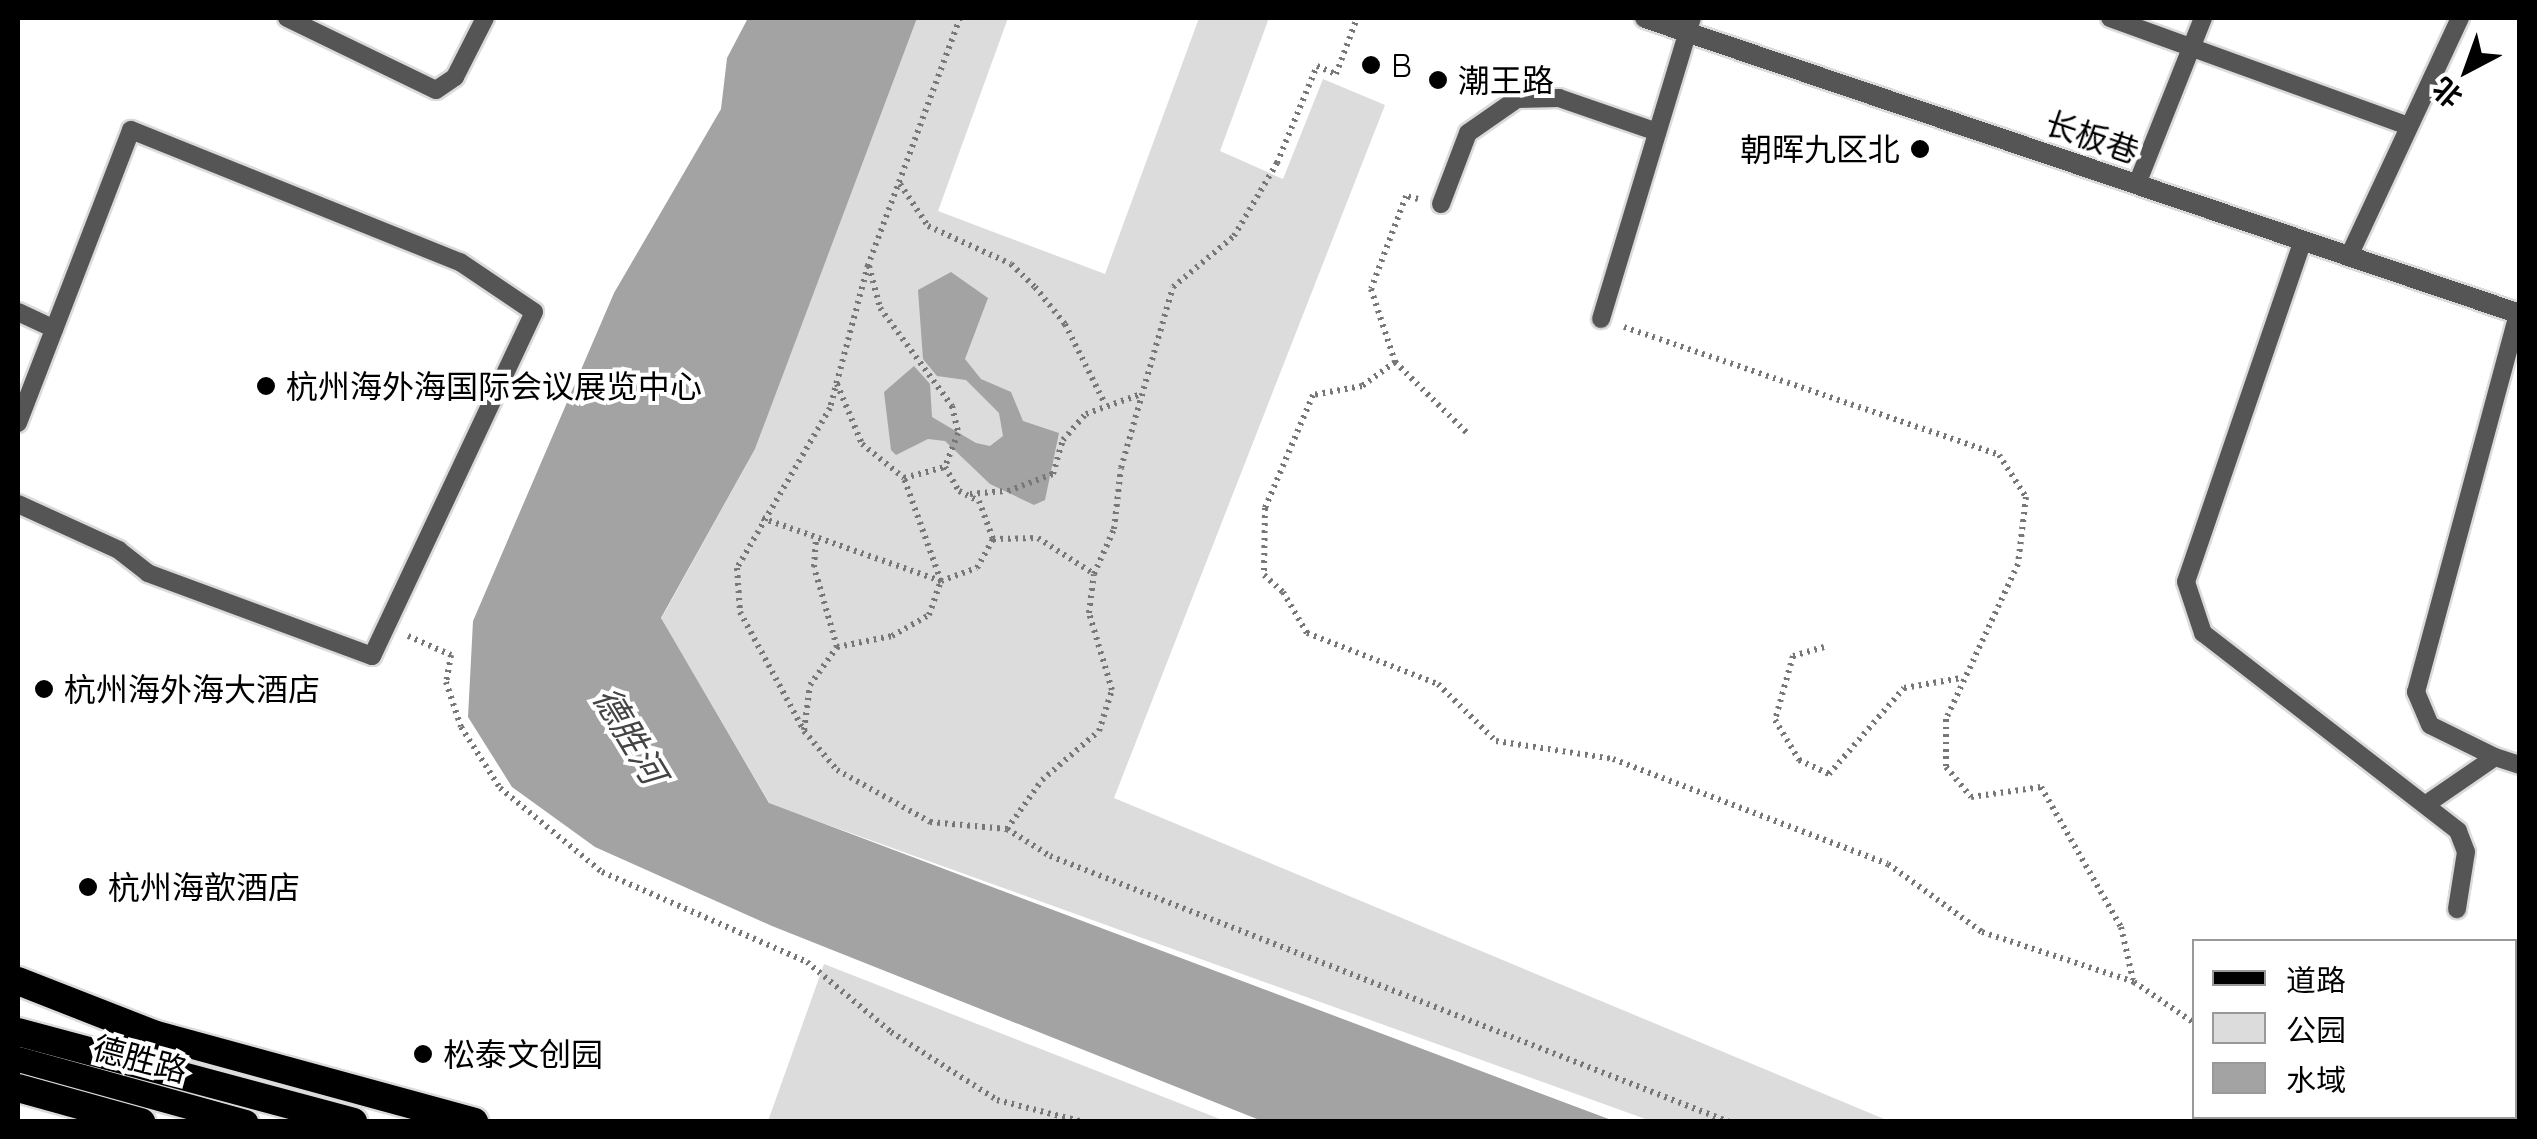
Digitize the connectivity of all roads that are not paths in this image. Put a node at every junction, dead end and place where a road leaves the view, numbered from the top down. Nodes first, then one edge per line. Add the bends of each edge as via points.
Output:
1 (287, 18) edge
2 (486, 18) edge
3 (1645, 18) edge
4 (2110, 18) edge
5 (2202, 18) edge
6 (2460, 18) edge
7 (1689, 24) edge
8 (2192, 45) junction
9 (2409, 126) junction
10 (1656, 132) junction
11 (2136, 184) junction
12 (1441, 204) road end
13 (2303, 240) junction
14 (2348, 256) junction
15 (18, 312) edge
16 (2519, 314) edge
17 (1601, 318) road end
18 (54, 329) junction
19 (18, 422) edge
20 (18, 504) edge
21 (2495, 757) junction
22 (2520, 766) edge
23 (2428, 804) junction
24 (2457, 908) dead end
25 (18, 981) edge
26 (18, 1032) edge
27 (18, 1059) edge
28 (18, 1088) edge
29 (141, 1122) edge
30 (245, 1122) edge
31 (352, 1122) edge
32 (474, 1122) edge

1 - 2 lane via 436,90 456,77
3 - 7 street, 长板巷
4 - 8 lane
5 - 8 lane
6 - 9 lane
7 - 10 lane
7 - 11 street, 长板巷
8 - 9 lane
8 - 11 lane
9 - 14 lane
10 - 12 lane via 1559,98 1518,99 1468,133
10 - 17 lane
11 - 13 street, 长板巷
13 - 14 street, 长板巷
13 - 23 lane via 2186,582 2203,633
14 - 16 street, 长板巷
15 - 18 lane
16 - 21 lane via 2416,692 2430,725
18 - 19 lane
18 - 20 lane via 131,130 460,262 534,312 372,656 148,573 120,550
21 - 22 lane
21 - 23 lane
23 - 24 lane via 2458,831 2466,852
25 - 32 highway via 153,1034
26 - 31 highway
27 - 30 main road, 德胜路
28 - 29 highway

